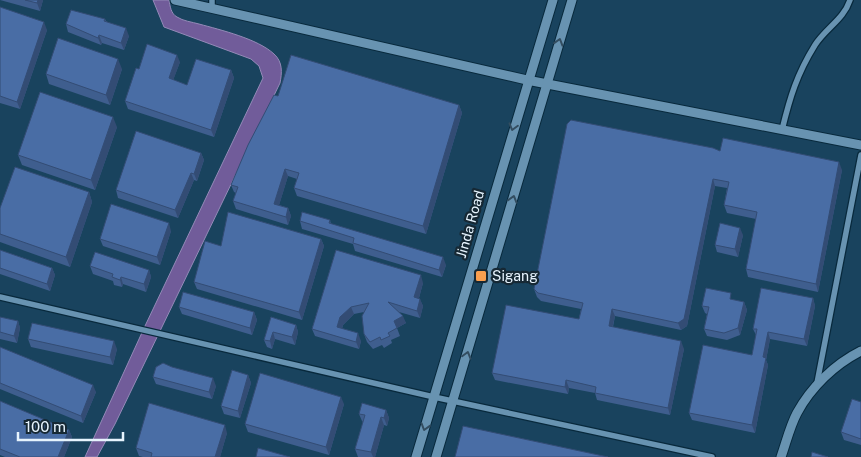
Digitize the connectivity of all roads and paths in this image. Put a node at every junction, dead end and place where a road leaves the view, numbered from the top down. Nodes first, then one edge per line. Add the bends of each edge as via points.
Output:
1 (175, 0) edge
2 (553, 0) edge
3 (572, 0) edge
4 (850, 0) edge
5 (212, 4) edge
6 (527, 80) junction
7 (546, 84) junction
8 (782, 130) junction
9 (861, 145) edge
10 (861, 154) edge
11 (0, 297) edge
12 (861, 351) edge
13 (817, 385) junction
14 (434, 397) junction
15 (453, 402) junction
16 (416, 457) edge
17 (436, 457) edge
18 (712, 457) edge
19 (781, 457) edge

1 - 5 street
2 - 6 street, Jinda Road
7 -> 3 street
4 - 8 street via 846,12 816,43 793,84
5 - 6 street
6 - 7 street
6 -> 14 street, Jinda Road
7 - 8 street
15 -> 7 street
8 - 9 street
10 - 13 street
11 - 14 street
12 - 13 street
13 - 19 street via 797,414
14 - 15 street
14 -> 16 street, Jinda Road
15 - 17 street
15 - 18 street

